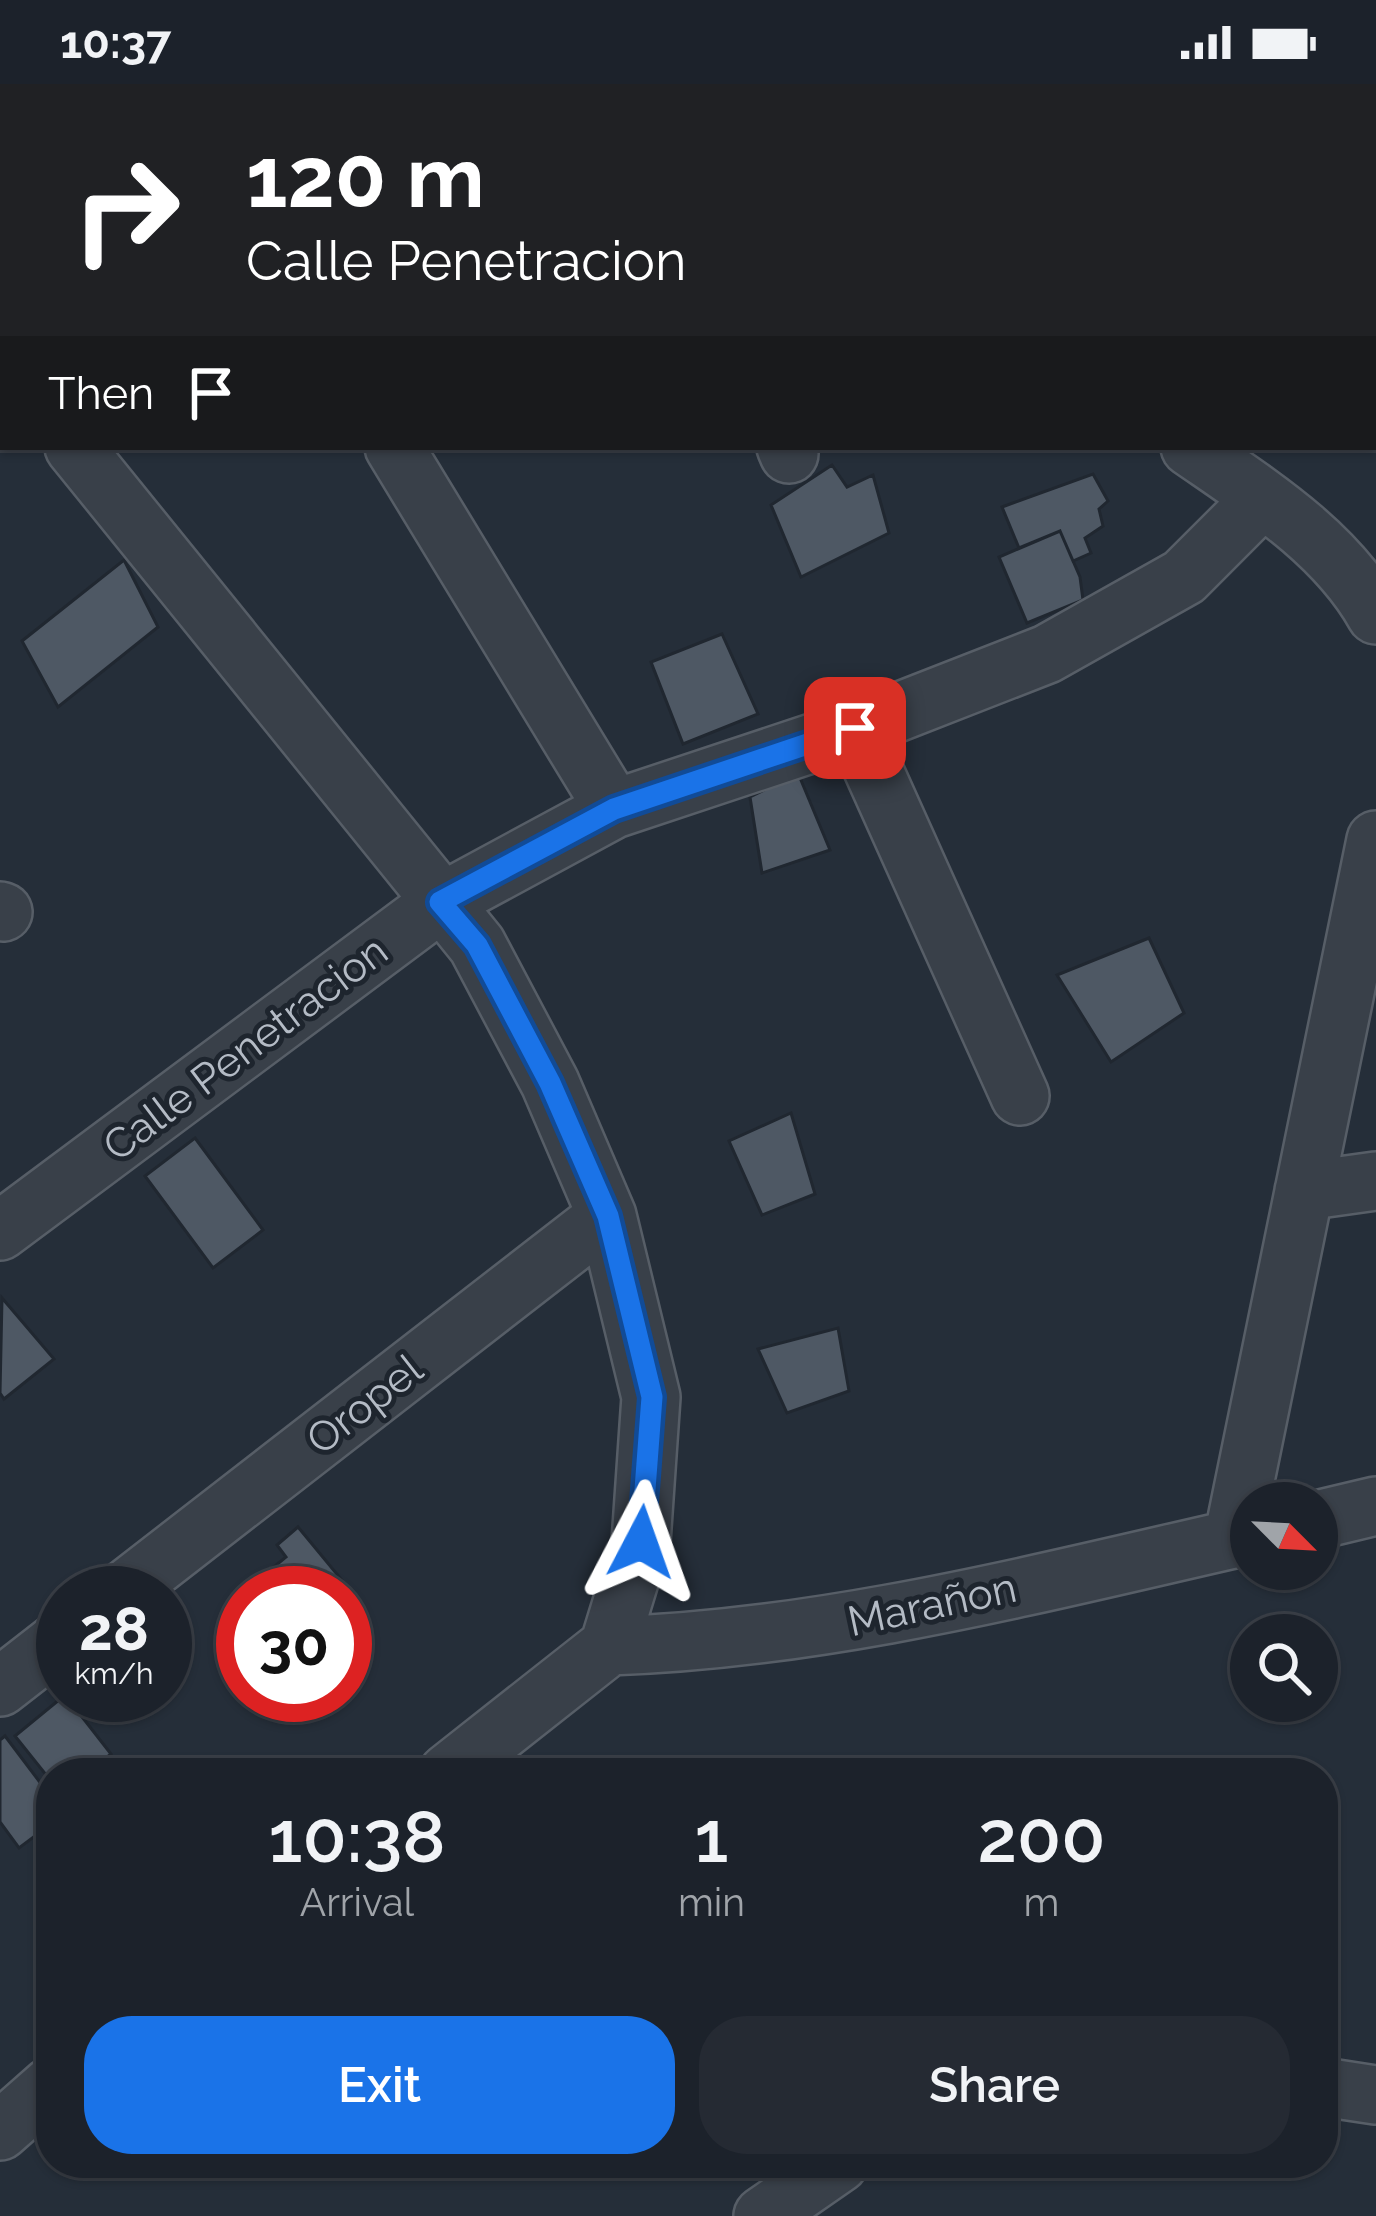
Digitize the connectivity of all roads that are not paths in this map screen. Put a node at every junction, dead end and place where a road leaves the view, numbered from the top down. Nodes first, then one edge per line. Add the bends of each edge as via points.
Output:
1 (76, 450) edge
2 (396, 450) edge
3 (1194, 450) edge
4 (1263, 498) junction
5 (1376, 615) edge
6 (855, 728) junction
7 (614, 809) junction
8 (1376, 840) edge
9 (440, 902) junction
10 (1020, 1096) dead end
11 (1376, 1181) edge
12 (1304, 1191) junction
13 (608, 1216) junction
14 (0, 1231) edge
15 (1252, 1482) edge
16 (1376, 1506) edge
17 (1338, 1515) edge
18 (1230, 1540) edge
19 (156, 1566) edge
20 (609, 1646) junction
21 (36, 1659) edge
22 (0, 1687) edge
23 (467, 1758) edge
24 (1338, 2089) edge
25 (1376, 2095) edge
26 (36, 2099) edge
27 (0, 2131) edge
28 (817, 2178) edge
29 (763, 2216) edge

1 - 9 street
2 - 7 street
3 - 4 street
4 - 5 street via 1354,576
4 - 6 street, Calle Penetracion via 1217,549 1165,588 1047,654
6 - 7 street, Calle Penetracion
6 - 10 street
7 - 9 street, Calle Penetracion
8 - 12 street
9 - 13 street via 488,965
9 - 14 street, Calle Penetracion
11 - 12 street
12 - 15 street
13 - 19 street, Oropel
13 - 20 street via 652,1397 641,1542
16 - 17 street
18 - 20 street, Marañon via 863,1621
20 - 23 street
21 - 22 street
24 - 25 street
26 - 27 street
28 - 29 street

